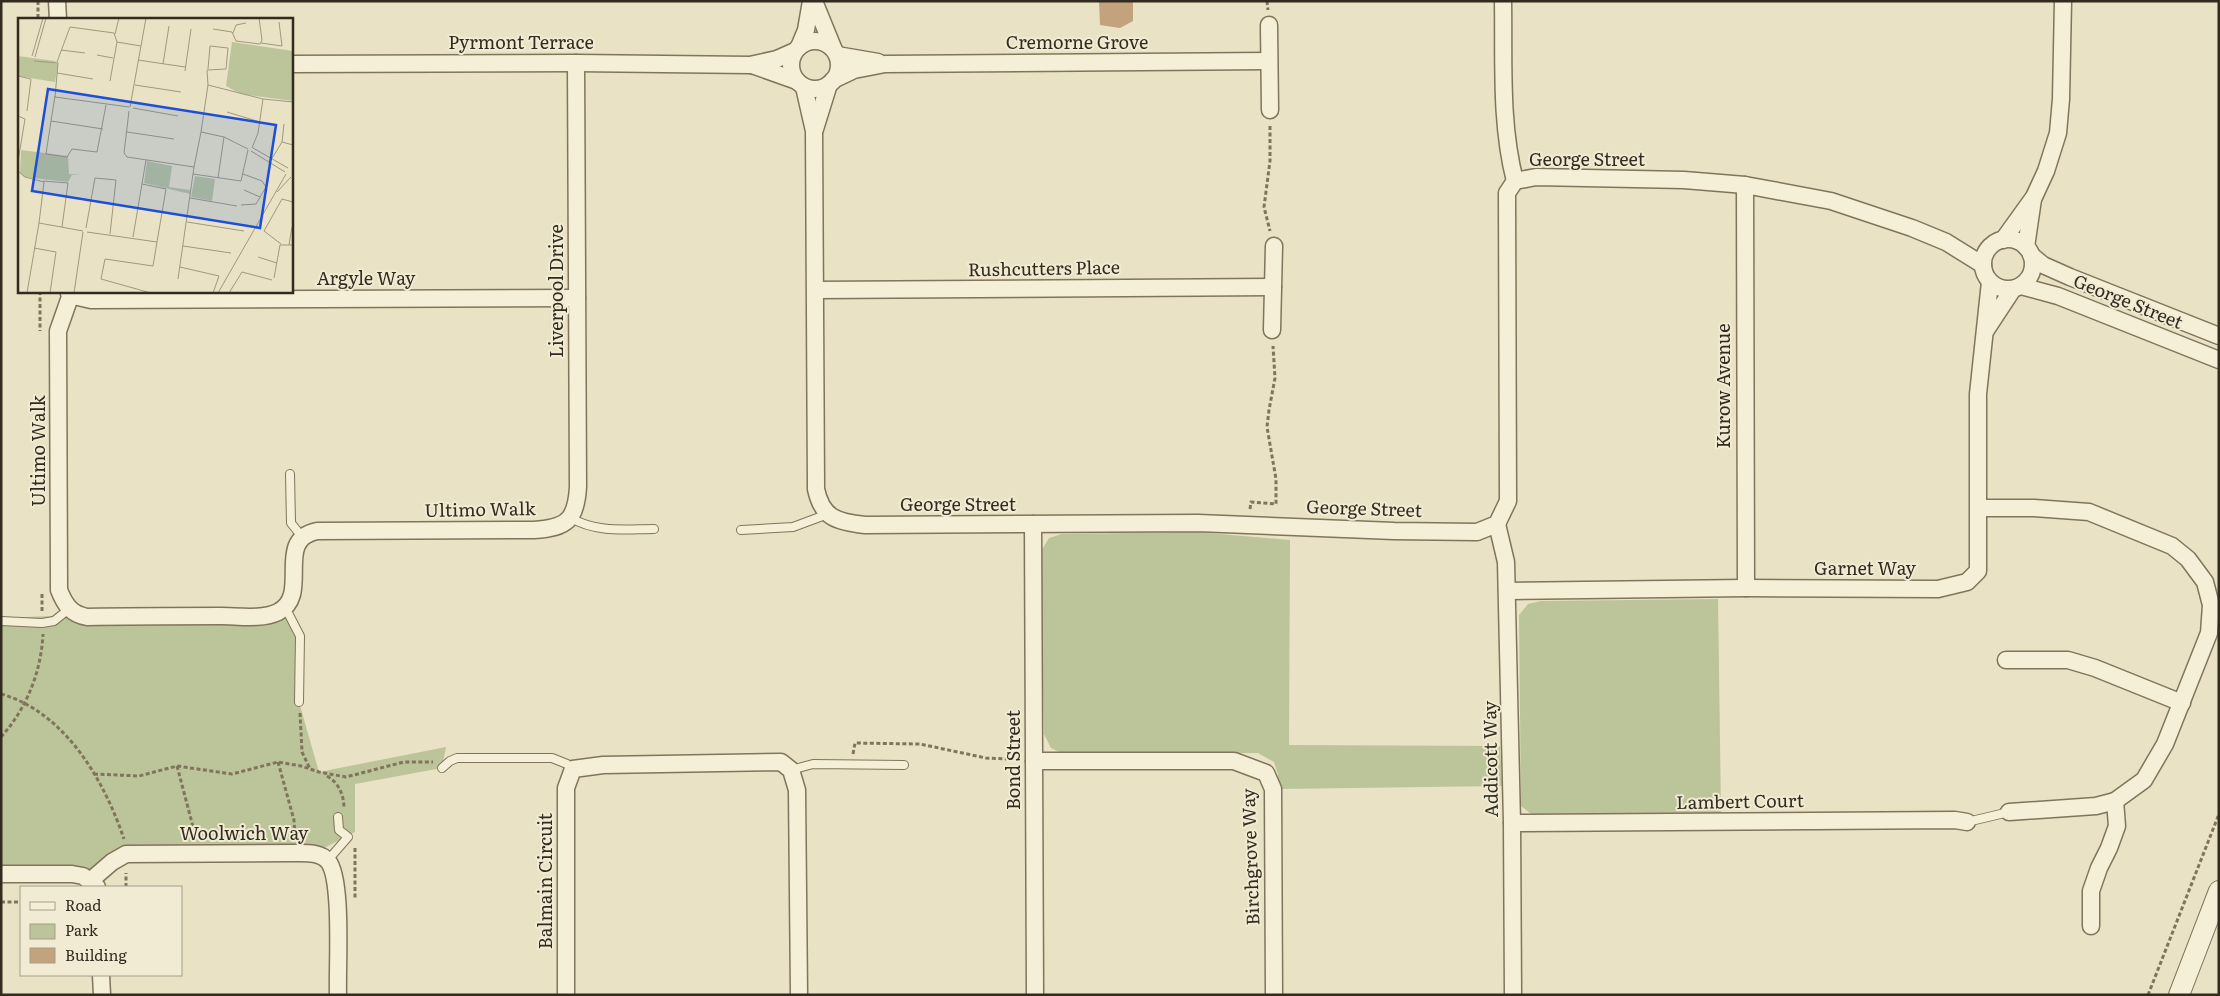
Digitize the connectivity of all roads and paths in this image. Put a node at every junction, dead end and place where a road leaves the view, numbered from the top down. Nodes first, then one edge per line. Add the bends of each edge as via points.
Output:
1 (38, 1) edge
2 (57, 1) edge
3 (813, 1) edge
4 (1503, 1) edge
5 (2063, 1) edge
6 (38, 18) edge
7 (58, 18) edge
8 (1269, 26) dead end
9 (797, 49) junction
10 (835, 53) junction
11 (1269, 61) junction
12 (576, 63) junction
13 (292, 64) edge
14 (885, 64) junction
15 (750, 65) junction
16 (831, 82) junction
17 (800, 84) junction
18 (1270, 110) joint
19 (814, 131) junction
20 (1516, 181) junction
21 (1745, 185) junction
22 (2034, 197) junction
23 (2003, 240) junction
24 (1946, 242) junction
25 (1274, 246) joint
26 (1988, 248) junction
27 (2029, 251) junction
28 (1983, 265) junction
29 (1990, 282) junction
30 (1273, 287) junction
31 (2017, 287) junction
32 (816, 290) junction
33 (40, 292) edge
34 (69, 292) edge
35 (577, 298) junction
36 (1272, 330) joint
37 (40, 332) dead end
38 (1985, 332) junction
39 (2219, 336) edge
40 (2219, 360) edge
41 (290, 474) dead end
42 (1979, 508) junction
43 (828, 514) junction
44 (571, 518) junction
45 (1033, 524) junction
46 (1498, 524) junction
47 (1249, 525) junction
48 (654, 529) dead end
49 (741, 530) dead end
50 (302, 538) junction
51 (2212, 578) edge
52 (42, 584) dead end
53 (1746, 588) junction
54 (1507, 591) junction
55 (285, 608) junction
56 (69, 609) junction
57 (1, 621) edge
58 (42, 623) junction
59 (2006, 660) dead end
60 (1, 694) edge
61 (299, 702) joint
62 (25, 703) junction
63 (2182, 703) junction
64 (1, 737) edge
65 (1010, 759) dead end
66 (1034, 761) junction
67 (278, 762) junction
68 (852, 764) junction
69 (904, 765) dead end
70 (177, 766) junction
71 (444, 766) joint
72 (310, 769) junction
73 (573, 769) junction
74 (791, 770) junction
75 (319, 772) junction
76 (94, 774) junction
77 (2115, 801) junction
78 (2009, 812) joint
79 (2219, 814) edge
80 (341, 815) joint
81 (1967, 822) joint
82 (1512, 823) junction
83 (296, 852) junction
84 (201, 853) junction
85 (126, 854) junction
86 (328, 860) junction
87 (1, 874) edge
88 (94, 884) edge
89 (2219, 891) edge
90 (1, 902) edge
91 (20, 902) edge
92 (2091, 926) dead end
93 (102, 976) edge
94 (102, 995) edge
95 (338, 995) edge
96 (566, 995) edge
97 (800, 995) edge
98 (1035, 995) edge
99 (1274, 995) edge
100 (1513, 995) edge
101 (2148, 995) edge
102 (2179, 995) edge

1 - 6 path
2 - 7 street
3 - 9 street via 806,30
3 - 10 street
4 - 20 street via 1504,124
5 - 22 street via 2058,133
8 - 11 street
9 - 10 street via 806,42 821,42
9 - 15 street, Pyrmont Terrace via 777,59
9 - 17 street via 790,66
10 - 14 street, Cremorne Grove
10 - 16 street via 838,68
11 - 14 street, Cremorne Grove
11 - 18 street
12 - 13 street, Pyrmont Terrace
12 - 15 street, Pyrmont Terrace
12 - 35 street, Liverpool Drive
14 - 16 street, Cremorne Grove via 854,70
15 - 17 street, Pyrmont Terrace via 779,73
16 - 17 street via 817,89
16 - 19 street
17 - 19 street
18 - 25 path via 1270,161 1264,207
19 - 32 street
20 - 21 street, George Street via 1536,177 1684,180
20 - 46 street, George Street via 1507,193 1508,501
21 - 24 street, George Street via 1831,201
21 - 53 street, Kurow Avenue
22 - 23 street
22 - 27 street
23 - 26 street
23 - 27 street via 2020,242
24 - 26 street, George Street
24 - 28 street, George Street
25 - 30 street
26 - 28 street
27 - 31 street via 2033,262 2030,276
27 - 39 street, George Street via 2043,265
28 - 29 street
29 - 31 street via 1996,286
29 - 38 street, Garnet Way
30 - 32 street, Rushcutters Place
30 - 36 street
31 - 38 street, Garnet Way
31 - 40 street, George Street via 2058,296
32 - 43 street via 816,489 822,508
33 - 37 path
34 - 35 street, Argyle Way via 91,300
34 - 56 street, Ultimo Walk via 58,331 60,590
35 - 44 street, Liverpool Drive via 578,487
36 - 47 path via 1275,378 1267,427 1276,479 1276,504 1251,502
38 - 42 street, Garnet Way via 1978,394
41 - 50 lane via 291,523
42 - 51 street via 2089,512 2172,546
42 - 53 street, Garnet Way via 1978,571 1967,582 1938,590
43 - 45 street, George Street via 846,523 864,525
43 - 49 lane via 793,527
44 - 48 lane via 600,529
44 - 50 street, Ultimo Walk via 548,529 326,530
45 - 47 street, George Street
45 - 66 street, Bond Street
46 - 47 street, George Street via 1477,532 1394,532
46 - 54 street, Addicott Way via 1506,562
50 - 55 street via 294,552 292,596
51 - 63 street via 2209,633
52 - 58 path
53 - 54 street, Garnet Way
54 - 82 street, Addicott Way
55 - 56 street via 268,615 226,616 87,616
55 - 61 lane via 300,636
56 - 58 lane via 54,621
57 - 58 lane
58 - 62 path via 38,669
59 - 63 street via 2068,660
60 - 62 path
61 - 72 path via 302,752
62 - 64 path
62 - 76 path via 57,726
63 - 77 street via 2165,744 2144,780
65 - 68 path via 986,758 920,744 854,743
66 - 98 street, Bond Street
66 - 99 street, Birchgrove Way via 1234,761 1266,773 1273,789
67 - 70 path via 232,774
67 - 72 path
67 - 83 path via 294,820
68 - 69 lane
68 - 74 lane via 813,764
70 - 76 path via 139,776
70 - 84 path
71 - 73 lane via 457,758 544,758 560,760
71 - 75 path via 430,761 410,762 346,777
72 - 75 path
73 - 74 street via 603,765 781,762
73 - 96 street, Balmain Circuit via 566,788
74 - 97 street via 798,790
75 - 80 path via 337,783 344,802
76 - 85 path via 119,825
77 - 78 street via 2096,806
77 - 92 street via 2117,826 2091,891
78 - 81 lane
79 - 101 path
80 - 86 lane via 340,830 348,837
81 - 82 street, Lambert Court
82 - 100 street, Addicott Way
83 - 84 street, Woolwich Way
83 - 86 street, Woolwich Way via 312,853
84 - 85 street, Woolwich Way
85 - 88 street via 112,862
86 - 95 street, Woolwich Way via 336,879 337,892
87 - 88 street via 72,874 83,876
89 - 102 street
90 - 91 path
93 - 94 street

